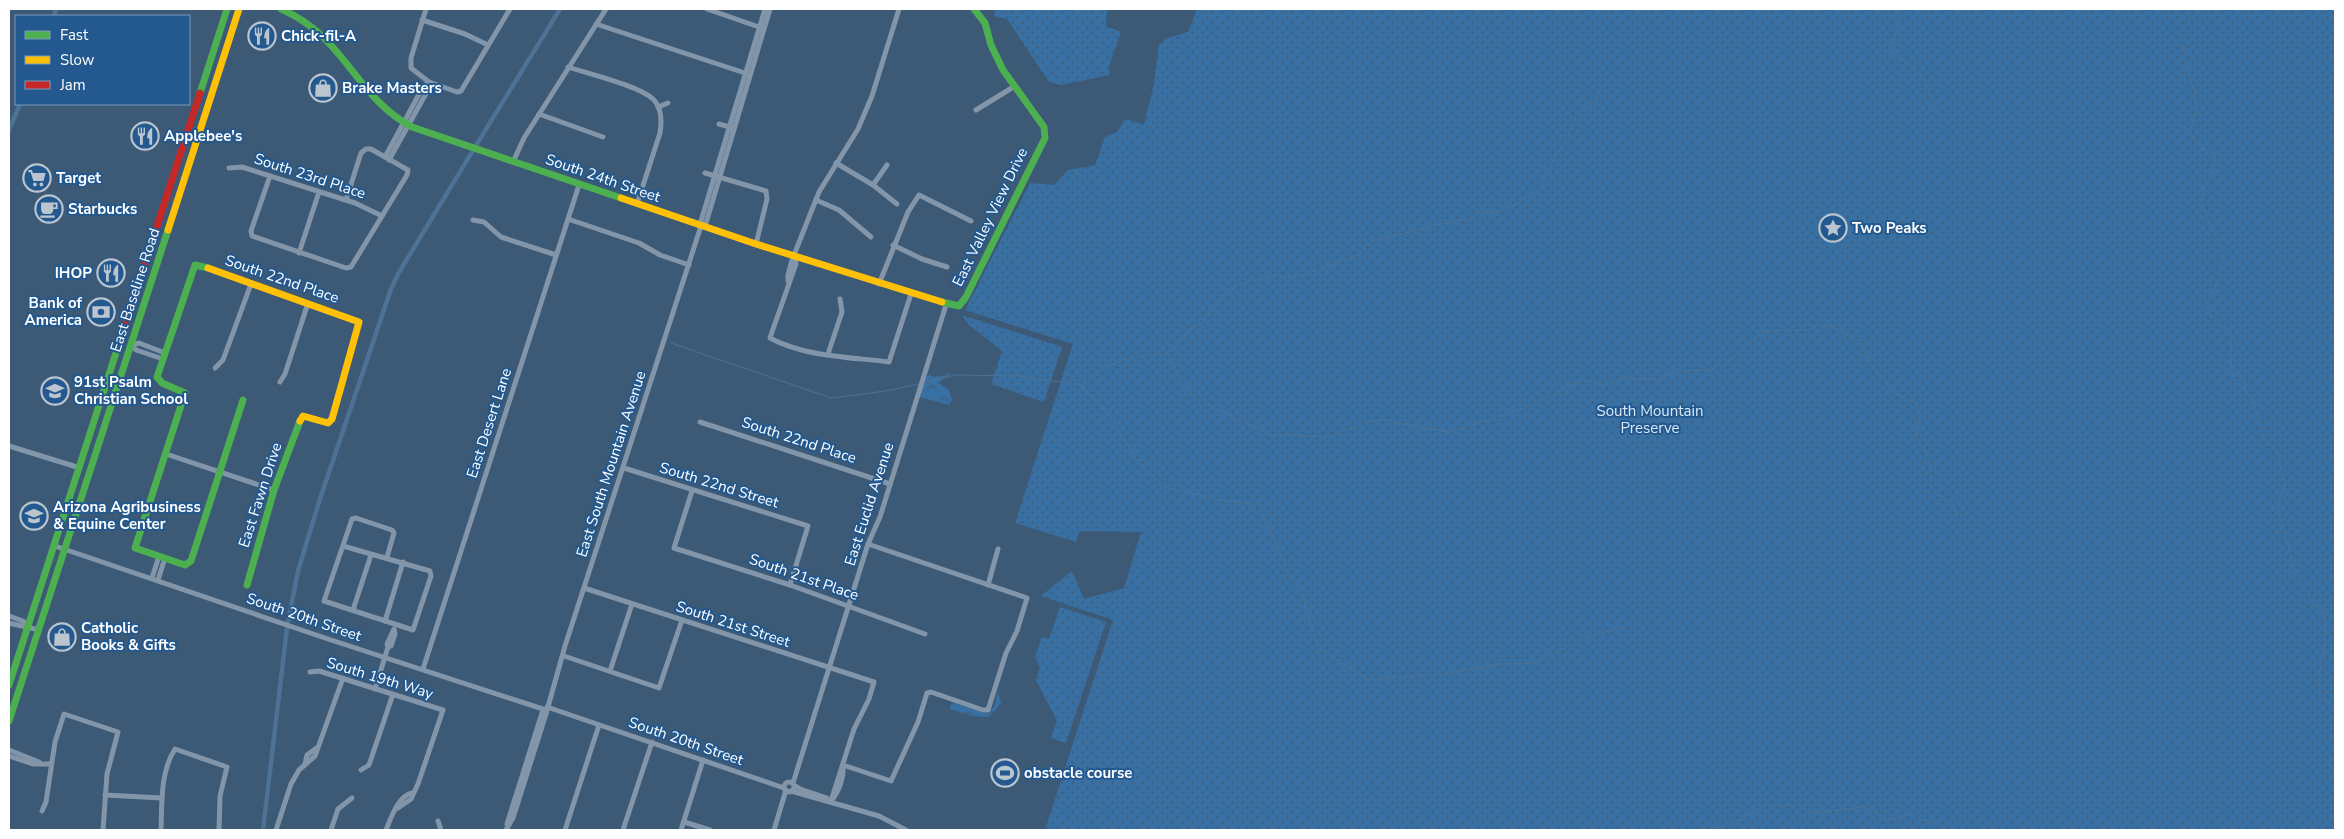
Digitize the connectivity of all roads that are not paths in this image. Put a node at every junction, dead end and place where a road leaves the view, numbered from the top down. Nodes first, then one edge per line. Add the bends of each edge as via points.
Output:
1 (227, 9) edge
2 (239, 9) edge
3 (281, 9) edge
4 (426, 9) edge
5 (510, 9) edge
6 (606, 9) edge
7 (707, 9) edge
8 (765, 9) edge
9 (770, 9) edge
10 (899, 9) edge
11 (974, 9) edge
12 (422, 20) junction
13 (596, 24) junction
14 (762, 28) junction
15 (488, 45) junction
16 (568, 67) junction
17 (748, 74) junction
18 (429, 82) junction
19 (1015, 86) junction
20 (668, 103) dead end
21 (658, 107) junction
22 (976, 110) dead end
23 (539, 114) junction
24 (190, 124) junction
25 (406, 124) junction
26 (719, 124) dead end
27 (201, 127) junction
28 (732, 128) junction
29 (603, 137) dead end
30 (387, 158) junction
31 (513, 162) junction
32 (836, 163) junction
33 (886, 165) dead end
34 (229, 168) dead end
35 (704, 173) dead end
36 (270, 176) junction
37 (717, 176) junction
38 (579, 185) junction
39 (873, 185) junction
40 (319, 192) junction
41 (346, 200) junction
42 (816, 200) junction
43 (637, 204) junction
44 (897, 204) dead end
45 (382, 216) junction
46 (568, 219) junction
47 (473, 220) dead end
48 (972, 221) dead end
49 (702, 226) junction
50 (871, 237) dead end
51 (756, 244) junction
52 (893, 245) junction
53 (299, 253) junction
54 (556, 256) junction
55 (795, 256) junction
56 (689, 265) junction
57 (947, 267) dead end
58 (251, 284) junction
59 (879, 284) junction
60 (911, 294) junction
61 (840, 298) dead end
62 (308, 303) junction
63 (946, 305) junction
64 (958, 306) joint
65 (120, 341) junction
66 (131, 345) junction
67 (828, 354) junction
68 (164, 356) junction
69 (215, 368) dead end
70 (280, 382) dead end
71 (243, 400) dead end
72 (98, 410) junction
73 (109, 414) junction
74 (303, 416) joint
75 (700, 422) dead end
76 (9, 446) edge
77 (166, 454) junction
78 (95, 459) junction
79 (80, 468) junction
80 (624, 468) junction
81 (219, 472) junction
82 (890, 484) junction
83 (274, 490) junction
84 (692, 491) junction
85 (75, 520) junction
86 (868, 544) junction
87 (55, 546) junction
88 (343, 546) junction
89 (65, 549) junction
90 (998, 549) dead end
91 (371, 555) junction
92 (162, 557) junction
93 (387, 557) junction
94 (403, 562) junction
95 (155, 579) junction
96 (247, 585) dead end
97 (790, 585) junction
98 (988, 585) junction
99 (584, 588) junction
100 (632, 604) junction
101 (848, 607) junction
102 (353, 610) junction
103 (9, 616) edge
104 (682, 620) junction
105 (385, 621) junction
106 (9, 623) edge
107 (28, 626) junction
108 (395, 627) junction
109 (39, 630) junction
110 (925, 634) dead end
111 (564, 656) junction
112 (385, 657) junction
113 (830, 668) junction
114 (423, 669) junction
115 (610, 671) junction
116 (310, 672) dead end
117 (343, 678) junction
118 (9, 685) edge
119 (375, 688) junction
120 (393, 694) junction
121 (547, 708) junction
122 (9, 722) edge
123 (599, 725) junction
124 (652, 742) junction
125 (9, 750) edge
126 (9, 756) edge
127 (22, 757) junction
128 (703, 760) junction
129 (51, 764) junction
130 (843, 765) junction
131 (362, 770) dead end
132 (789, 787) junction
133 (105, 795) junction
134 (162, 798) junction
135 (352, 798) dead end
136 (831, 801) junction
137 (42, 811) dead end
138 (438, 821) dead end
139 (684, 822) junction
140 (104, 830) edge
141 (161, 830) edge
142 (218, 830) edge
143 (276, 830) edge
144 (331, 830) edge
145 (386, 830) edge
146 (441, 830) edge
147 (506, 830) edge
148 (565, 830) edge
149 (623, 830) edge
150 (681, 830) edge
151 (710, 830) edge
152 (774, 830) edge
153 (906, 830) edge

1 - 24 street, East Baseline Road
2 - 27 street, East Baseline Road
3 - 25 street, South 24th Street via 314,28 341,56 370,96
4 - 12 street
5 - 15 street
6 - 13 street
7 - 14 street
8 - 14 street, East South Mountain Avenue
9 - 14 street, East South Mountain Avenue
10 - 32 street via 872,96 858,129
11 - 19 street via 985,22 993,51
12 - 15 street
12 - 18 street via 410,65
13 - 16 street
13 - 17 street
14 - 17 street, East South Mountain Avenue
15 - 18 street via 461,91 446,90
16 - 21 street via 643,93
16 - 23 street
17 - 28 street, East South Mountain Avenue
18 - 25 street via 423,87
19 - 22 street
19 - 64 street, East Valley View Drive via 1044,127 1045,138 966,297
20 - 21 street
21 - 43 street via 662,121 660,133
23 - 29 street
23 - 31 street
24 - 27 street
24 - 65 street, East Baseline Road
25 - 30 street
25 - 31 street, South 24th Street
26 - 28 street
27 - 66 street, East Baseline Road
28 - 37 street, East South Mountain Avenue
30 - 41 street via 371,149 362,153
30 - 45 street via 408,170
31 - 38 street, South 24th Street
32 - 39 street
32 - 42 street
33 - 39 street
34 - 36 street, South 23rd Place via 242,167
35 - 37 street
36 - 40 street, South 23rd Place
36 - 53 street via 252,236
37 - 49 street, East South Mountain Avenue
37 - 51 street via 766,191
38 - 43 street, South 24th Street
38 - 46 street, East Desert Lane
39 - 44 street
40 - 41 street, South 23rd Place
40 - 53 street
41 - 45 street, South 23rd Place
42 - 50 street via 839,210
42 - 55 street
43 - 49 street, South 24th Street
45 - 53 street via 351,267
46 - 54 street, East Desert Lane
46 - 56 street via 639,243 660,255
47 - 54 street via 484,222 501,237
48 - 52 street via 920,195
49 - 51 street, South 24th Street
49 - 56 street, East South Mountain Avenue
51 - 55 street, South 24th Street
52 - 57 street
52 - 59 street
54 - 114 street, East Desert Lane
55 - 59 street, South 24th Street
55 - 67 street via 797,261 770,338
56 - 80 street, East South Mountain Avenue
58 - 62 street, South 22nd Place
58 - 68 street, South 22nd Place via 195,265
58 - 69 street via 223,360
59 - 60 street, South 24th Street
60 - 63 street, South 24th Street
60 - 67 street via 889,362
61 - 67 street via 842,312
62 - 70 street
62 - 74 street, South 22nd Place via 359,322 338,400 328,423
63 - 64 street, South 24th Street
63 - 82 street, East Euclid Avenue
65 - 66 street
65 - 72 street, East Baseline Road
66 - 68 street via 136,350
66 - 73 street, East Baseline Road
68 - 77 street via 158,381 185,393
71 - 81 street
72 - 73 street
72 - 79 street, East Baseline Road
73 - 78 street, East Baseline Road
74 - 83 street, East Fawn Drive
75 - 82 street, South 22nd Place
76 - 79 street
77 - 81 street
77 - 92 street via 134,548
78 - 79 street
78 - 85 street, East Baseline Road
79 - 85 street via 82,480
79 - 87 street, East Baseline Road
80 - 84 street, South 22nd Street
80 - 99 street, East South Mountain Avenue
81 - 83 street
81 - 92 street via 188,564
82 - 86 street, East Euclid Avenue
83 - 96 street, East Fawn Drive
84 - 97 street, South 21st Place via 674,548
84 - 97 street, South 22nd Street via 808,526
85 - 89 street, East Baseline Road
86 - 98 street
86 - 101 street, East Euclid Avenue
87 - 89 street, South 20th Street
87 - 107 street, East Baseline Road
88 - 91 street
88 - 93 street via 352,519 356,518 392,530 394,533
88 - 102 street via 324,601
89 - 95 street, South 20th Street
89 - 109 street, East Baseline Road
90 - 98 street
91 - 93 street
91 - 102 street
92 - 95 street
93 - 94 street
94 - 105 street
94 - 108 street via 430,571 431,576 413,630
95 - 112 street, South 20th Street
97 - 101 street, South 21st Place
98 - 130 street via 1027,598 988,710 927,693 918,722 891,781
99 - 100 street, South 21st Street
99 - 111 street, East South Mountain Avenue
100 - 104 street, South 21st Street
100 - 115 street
101 - 110 street, South 21st Place
101 - 113 street, East Euclid Avenue
102 - 105 street
103 - 107 street
104 - 113 street, South 21st Street
104 - 115 street via 659,688
105 - 108 street
106 - 107 street
107 - 109 street
107 - 118 street, East Baseline Road
108 - 112 street
109 - 122 street, East Baseline Road
111 - 115 street
111 - 121 street, East South Mountain Avenue
112 - 114 street, South 20th Street
112 - 119 street
113 - 130 street, South 21st Street via 874,682
113 - 132 street, East Euclid Avenue
114 - 121 street, South 20th Street
116 - 117 street, South 19th Way via 319,670
117 - 119 street, South 19th Way
117 - 143 street via 316,756 305,764 291,784
119 - 120 street, South 19th Way
120 - 131 street via 369,764
120 - 145 street, South 19th Way via 443,710 411,799 398,808
121 - 123 street, South 20th Street
121 - 147 street, East South Mountain Avenue via 542,714
123 - 124 street, South 20th Street
123 - 148 street
124 - 128 street, South 20th Street
124 - 149 street
125 - 127 street
126 - 127 street
127 - 129 street via 33,764
128 - 132 street, South 20th Street
128 - 139 street
129 - 133 street via 64,714 118,732
129 - 137 street
130 - 136 street
132 - 136 street, South 20th Street
132 - 152 street, East Euclid Avenue
133 - 134 street
133 - 140 street
134 - 141 street
134 - 142 street via 166,769 175,749 227,767 220,796
135 - 144 street via 338,809
136 - 153 street, South 20th Street via 884,818
138 - 146 street
139 - 150 street
139 - 151 street

